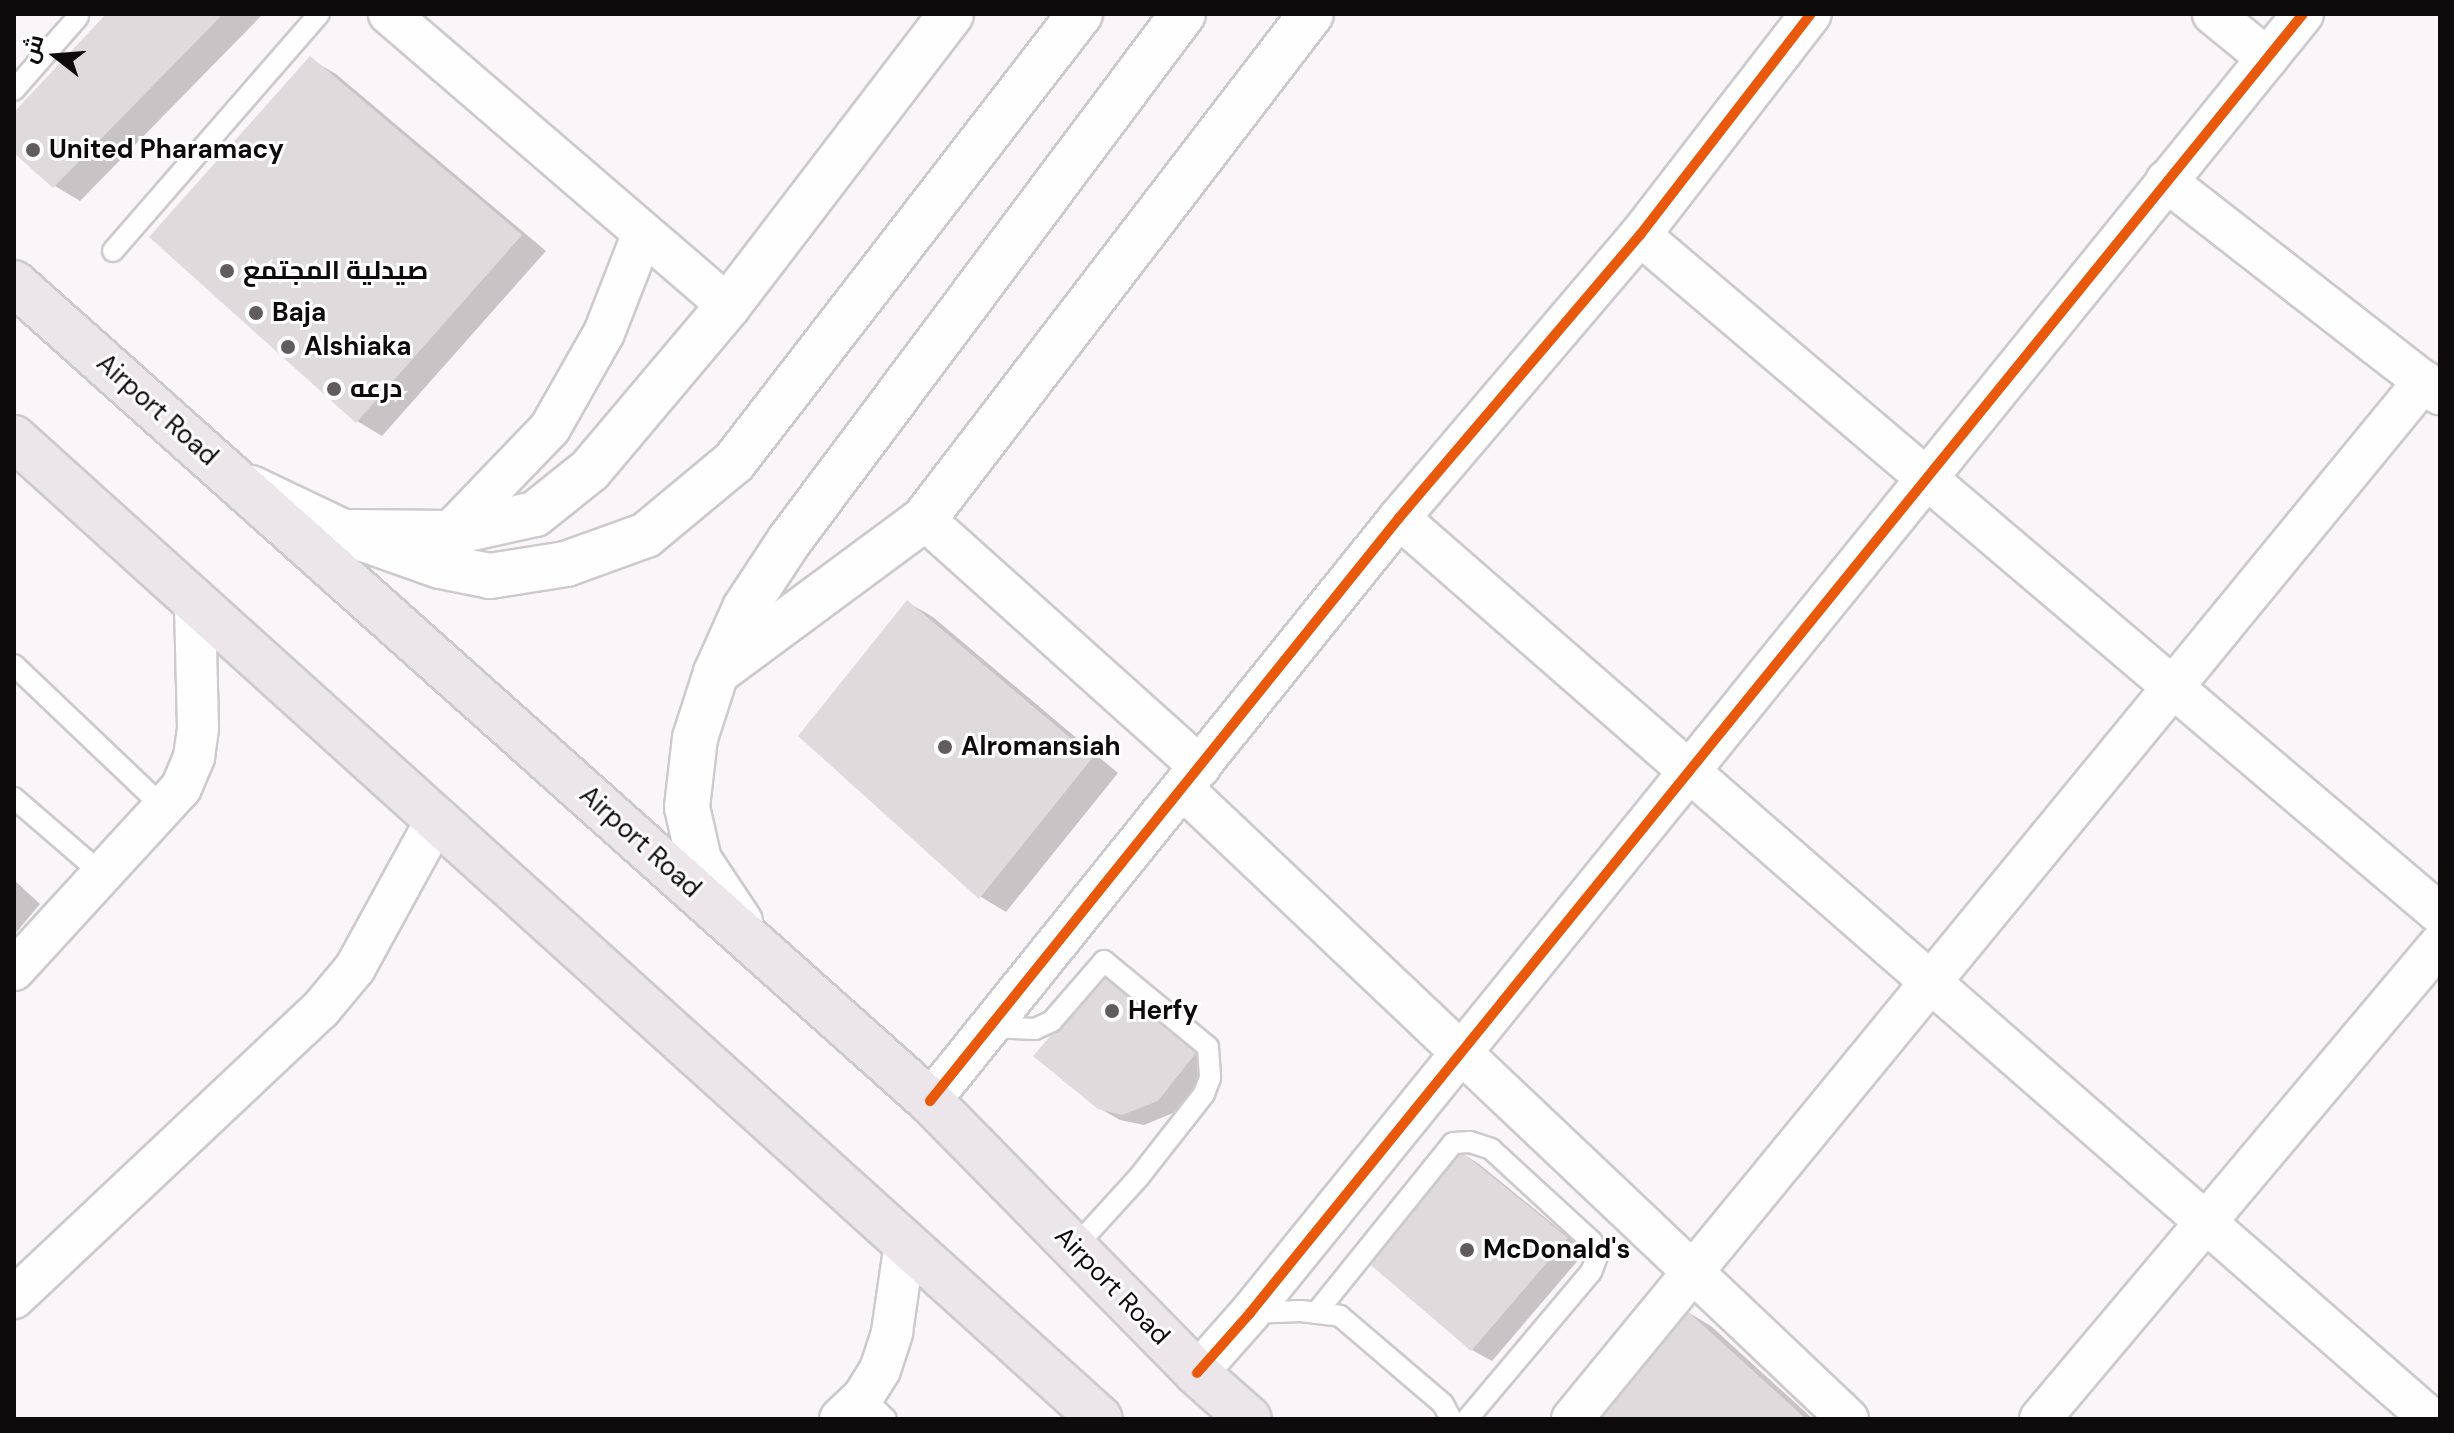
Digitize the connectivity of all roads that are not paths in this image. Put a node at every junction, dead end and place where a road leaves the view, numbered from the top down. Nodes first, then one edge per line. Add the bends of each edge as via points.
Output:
1 (319, 14) edge
2 (389, 14) edge
3 (951, 14) edge
4 (1080, 14) edge
5 (1183, 14) edge
6 (1311, 14) edge
7 (1811, 14) edge
8 (2213, 14) edge
9 (2303, 14) edge
10 (78, 17) dead end
11 (2267, 58) junction
12 (14, 90) edge
13 (2166, 181) junction
14 (643, 233) junction
15 (1640, 235) junction
16 (113, 251) dead end
17 (14, 283) edge
18 (728, 306) junction
19 (2432, 387) edge
20 (14, 438) edge
21 (1926, 477) junction
22 (236, 481) junction
23 (1399, 518) junction
24 (924, 519) junction
25 (341, 531) junction
26 (449, 533) junction
27 (195, 602) junction
28 (14, 665) edge
29 (716, 673) junction
30 (2173, 687) junction
31 (1688, 770) junction
32 (1191, 778) junction
33 (14, 798) edge
34 (163, 807) junction
35 (436, 820) junction
36 (102, 874) junction
37 (2440, 914) edge
38 (754, 944) junction
39 (2440, 944) edge
40 (14, 970) edge
41 (1931, 982) junction
42 (990, 1027) junction
43 (1459, 1051) junction
44 (930, 1101) junction
45 (2206, 1222) junction
46 (905, 1243) junction
47 (1075, 1247) junction
48 (1693, 1272) junction
49 (14, 1298) edge
50 (1250, 1313) junction
51 (1316, 1313) junction
52 (1197, 1373) junction
53 (863, 1412) edge
54 (1100, 1419) edge
55 (1249, 1419) edge
56 (1451, 1419) edge
57 (1467, 1419) edge
58 (1572, 1419) edge
59 (1848, 1419) edge
60 (2040, 1419) edge
61 (2431, 1419) edge

1 - 16 lane
2 - 14 street
3 - 18 main road
4 - 25 main road via 734,462 646,535 566,564 490,576 440,566
5 - 29 main road via 789,541 745,608
6 - 24 main road
7 - 15 street
8 - 11 street
9 - 11 street
10 - 12 lane
11 - 13 street
13 - 19 street
13 - 21 street
14 - 18 street
14 - 26 street via 604,333 550,428
15 - 21 street
15 - 23 street
17 - 22 main road, Airport Road
18 - 26 main road via 590,470 535,514
19 - 30 street
20 - 27 main road
21 - 30 street
21 - 31 street
22 - 25 main road
22 - 38 main road, Airport Road
23 - 31 street
23 - 32 street
24 - 29 main road
24 - 32 street
25 - 26 main road
27 - 34 street via 194,757 181,788
27 - 35 main road
28 - 34 lane
29 - 38 main road via 695,738 687,807 699,860
30 - 37 street
30 - 41 street
31 - 41 street
31 - 43 street
32 - 42 street
32 - 43 street
33 - 36 lane
34 - 36 street
35 - 46 main road
35 - 49 street via 355,968 320,1010
36 - 40 street
38 - 44 main road, Airport Road
39 - 45 street
41 - 45 street
41 - 48 street
42 - 44 street
42 - 47 lane via 1035,1029 1052,1021 1104,961 1208,1047 1210,1078 1204,1094
43 - 48 street
43 - 50 street
44 - 47 main road, Airport Road
45 - 60 street
45 - 61 street
46 - 53 street via 892,1332
46 - 54 main road
47 - 52 main road, Airport Road
48 - 58 street
48 - 59 street
50 - 51 lane
50 - 52 street
51 - 56 lane via 1340,1316 1443,1404
51 - 57 lane via 1453,1143 1491,1149 1592,1242 1598,1254 1591,1272
52 - 55 main road, Airport Road

